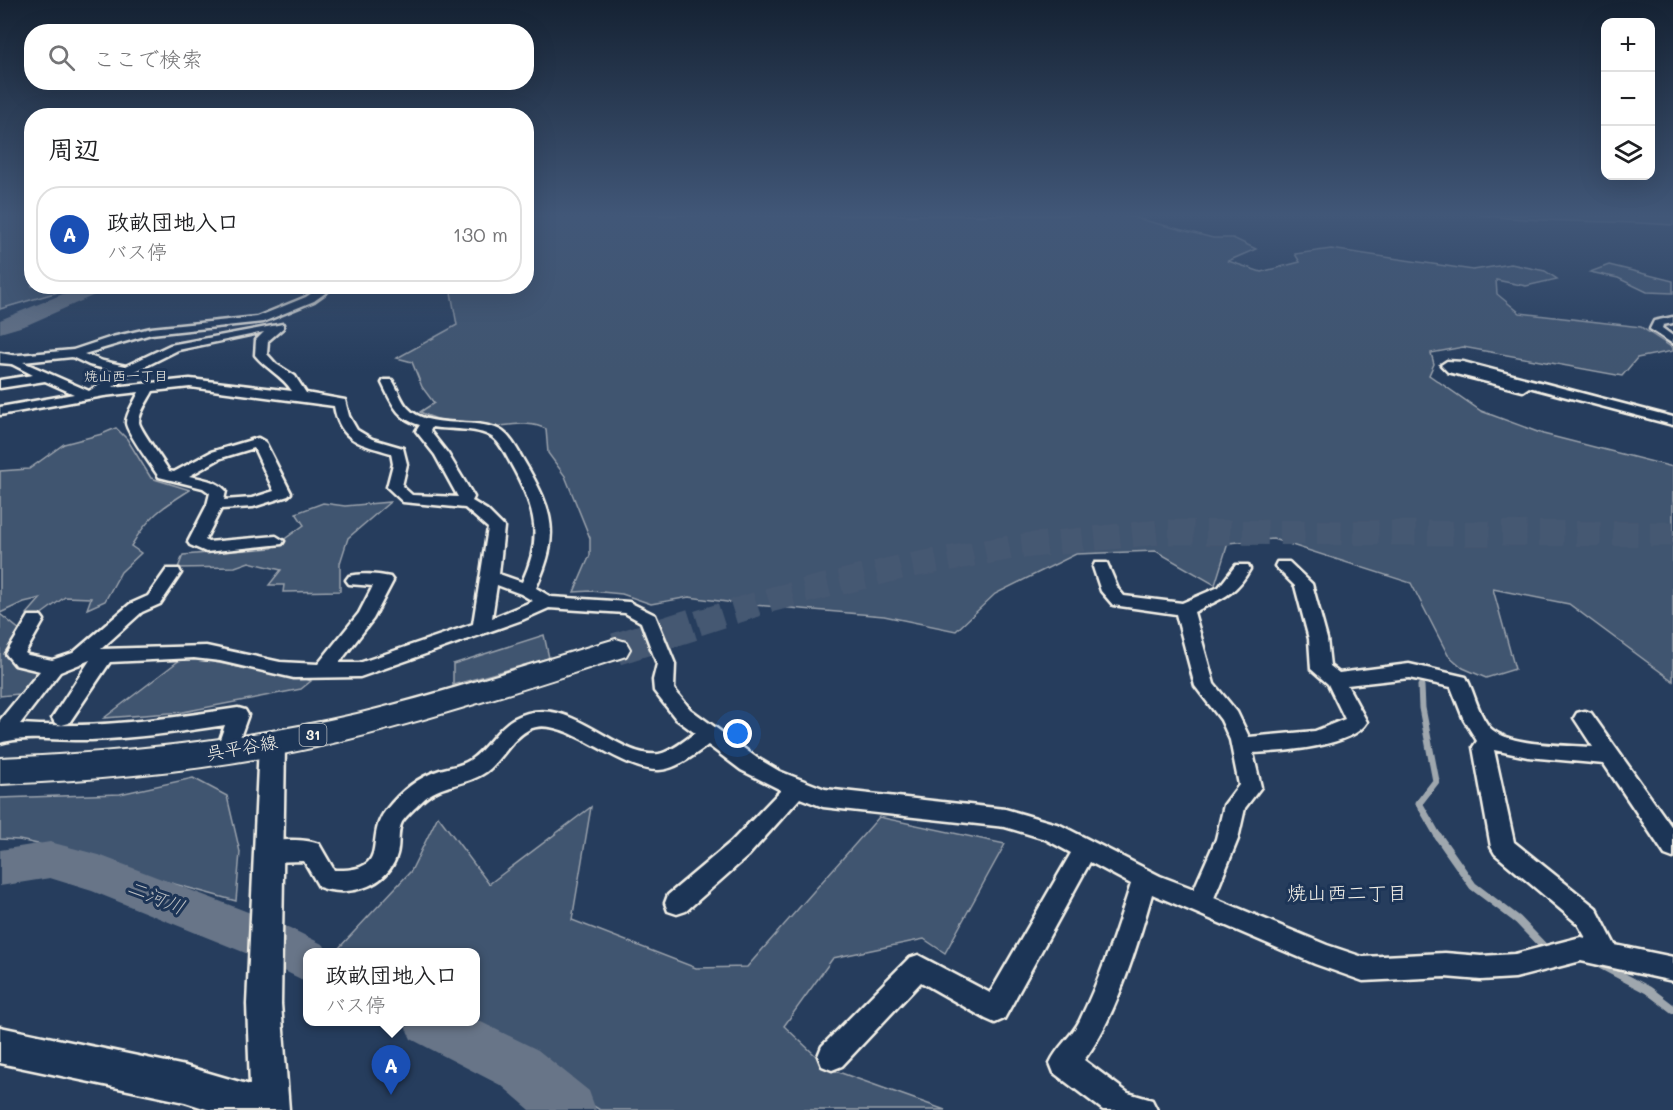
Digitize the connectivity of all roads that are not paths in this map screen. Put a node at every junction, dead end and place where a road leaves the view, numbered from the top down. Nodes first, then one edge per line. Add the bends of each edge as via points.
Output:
1 (318, 294) edge
2 (310, 299) junction
3 (1673, 320) edge
4 (279, 326) junction
5 (1673, 341) edge
6 (74, 353) junction
7 (6, 358) edge
8 (128, 370) junction
9 (45, 377) junction
10 (388, 383) dead end
11 (0, 384) edge
12 (1523, 387) dead end
13 (147, 389) junction
14 (92, 394) junction
15 (303, 398) junction
16 (0, 411) edge
17 (1673, 421) edge
18 (429, 422) junction
19 (177, 477) junction
20 (463, 503) junction
21 (215, 505) junction
22 (276, 541) dead end
23 (1283, 566) dead end
24 (1101, 567) dead end
25 (1242, 569) dead end
26 (173, 573) dead end
27 (490, 577) junction
28 (354, 580) dead end
29 (527, 590) junction
30 (547, 602) junction
31 (1184, 609) junction
32 (35, 620) dead end
33 (482, 627) junction
34 (616, 649) tunnel mouth
35 (95, 655) junction
36 (53, 667) junction
37 (324, 670) junction
38 (1335, 680) junction
39 (62, 718) dead end
40 (1584, 718) dead end
41 (2, 733) edge
42 (708, 735) junction
43 (272, 744) junction
44 (1241, 745) junction
45 (1483, 747) dead end
46 (226, 751) junction
47 (1611, 757) junction
48 (0, 771) edge
49 (796, 788) junction
50 (1673, 848) edge
51 (1085, 849) junction
52 (268, 867) junction
53 (1144, 879) junction
54 (677, 903) dead end
55 (1200, 903) junction
56 (1607, 954) junction
57 (1673, 969) edge
58 (0, 1045) edge
59 (832, 1056) dead end
60 (269, 1110) edge
61 (1142, 1110) edge

1 - 2 street
2 - 4 street
2 - 6 street via 259,320 152,331
3 - 5 street via 1658,323 1656,329
4 - 8 street via 189,342
4 - 15 street via 262,340 261,355 272,368 291,379
6 - 7 street
6 - 8 street via 97,364
7 - 9 street
8 - 14 street
9 - 11 street
9 - 14 street
10 - 18 street via 404,413
12 - 17 street via 1447,365
13 - 14 street
13 - 15 street via 199,384
13 - 19 street via 132,421 134,432 164,474
14 - 16 street
15 - 20 street via 340,403 346,429 357,439 398,451 400,464 394,487 408,500
18 - 20 street via 423,431 466,497
18 - 29 street via 498,434 515,458 540,508 543,537
19 - 21 street via 218,491
19 - 21 street via 217,453 258,442 283,493 253,502
20 - 27 street via 483,513 496,527
21 - 22 street via 196,542 206,546
23 - 38 street via 1303,584 1322,669
24 - 31 street via 1110,591 1119,601
25 - 31 street via 1235,584 1223,593
26 - 35 street via 154,600 130,613
27 - 29 street
27 - 33 street
28 - 37 street via 384,581 367,615
29 - 30 street
30 - 33 street
30 - 42 street via 629,608 649,618 666,664 664,691
31 - 44 street via 1205,686 1230,717
32 - 36 street via 15,654 22,660
33 - 37 street via 360,670
34 - 43 main road, 呉平谷線 / 31 via 475,694
35 - 36 street
35 - 37 street via 204,652 310,673
35 - 39 street
36 - 41 street
38 - 44 street via 1357,722 1341,732 1301,743
38 - 47 street via 1409,671 1459,682 1478,726 1488,739 1506,746
40 - 47 street
41 - 46 street via 59,735 238,715
42 - 49 street via 749,764
42 - 52 street via 662,762 646,761 565,722 528,721 504,738 480,765 434,781 414,795 391,820 388,849 377,870 355,882 327,880 311,851
43 - 46 main road, 呉平谷線 / 31
43 - 52 street
44 - 55 street via 1250,787 1235,805 1227,839
45 - 56 street via 1503,847 1587,916
46 - 48 main road, 呉平谷線 / 31 via 166,760
47 - 50 street
49 - 51 street via 836,800 1005,818 1052,832
49 - 54 street via 724,865
51 - 53 street
51 - 59 street via 995,1010 918,967
52 - 60 street via 264,1004
53 - 55 street
53 - 61 street via 1124,947 1087,1034 1064,1063 1122,1106
55 - 56 street via 1363,969 1515,966 1581,949
56 - 57 street
58 - 60 street via 185,1084

